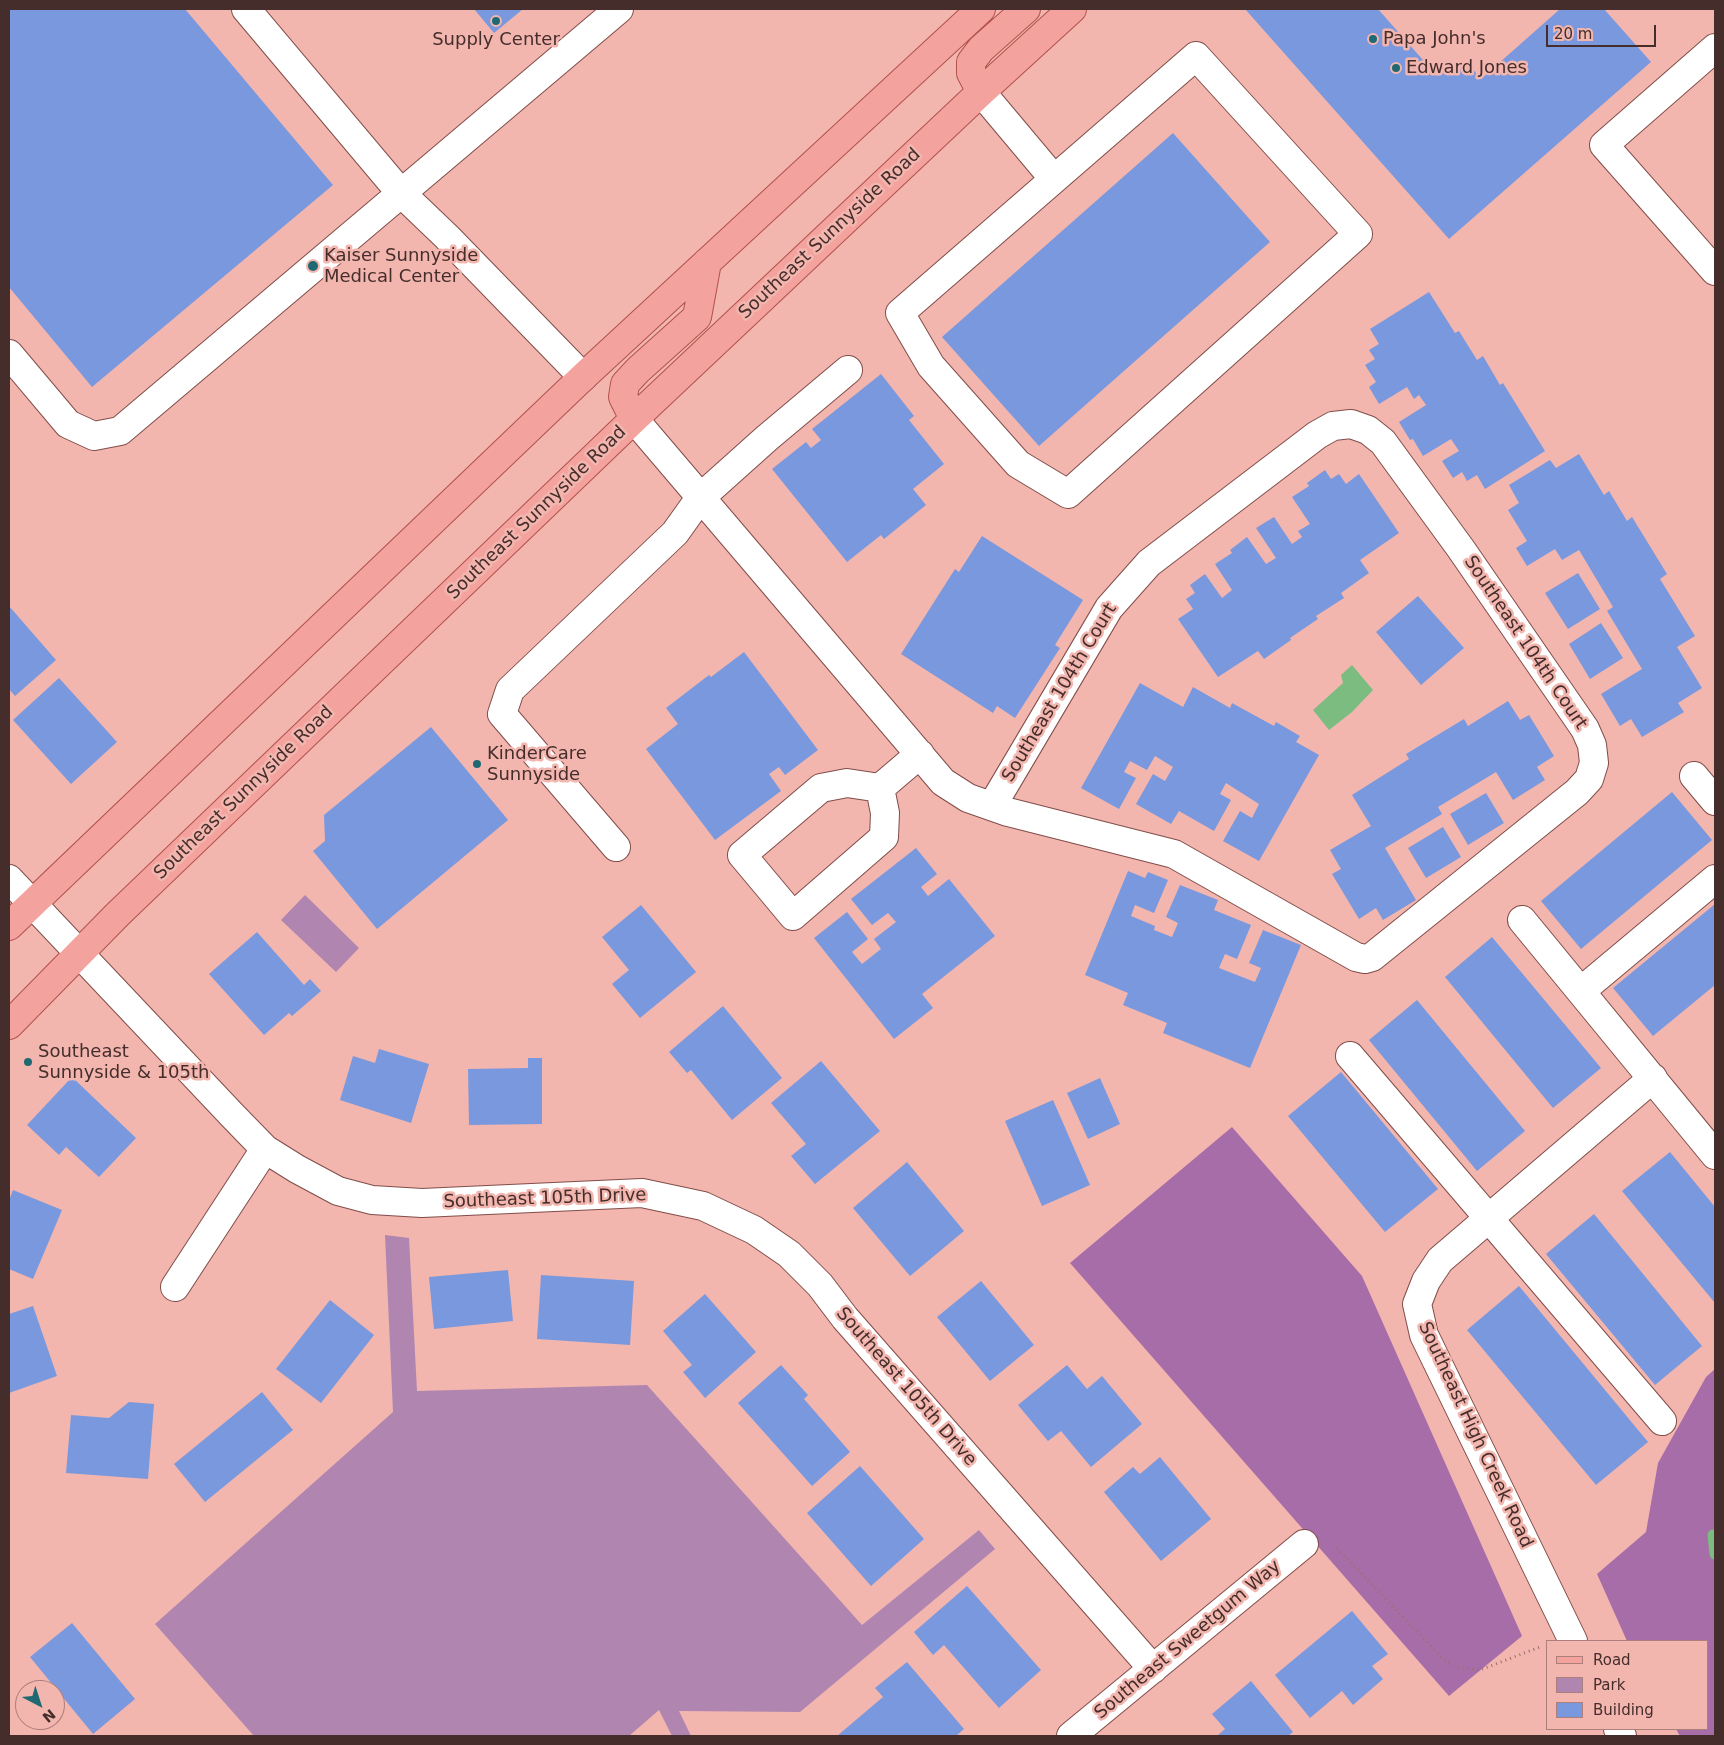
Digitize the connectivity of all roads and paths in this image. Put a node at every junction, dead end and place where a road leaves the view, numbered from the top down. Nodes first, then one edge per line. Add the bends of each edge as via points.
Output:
1 (246, 9) edge
2 (619, 9) edge
3 (981, 9) edge
4 (1026, 9) edge
5 (1072, 9) edge
6 (1715, 48) edge
7 (981, 92) junction
8 (1054, 179) junction
9 (400, 192) junction
10 (707, 262) junction
11 (1715, 271) edge
12 (9, 354) edge
13 (848, 370) dead end
14 (583, 377) junction
15 (634, 419) junction
16 (700, 498) junction
17 (920, 754) junction
18 (1694, 776) dead end
19 (880, 788) junction
20 (1715, 801) edge
21 (992, 806) junction
22 (616, 847) dead end
23 (9, 879) edge
24 (1715, 879) edge
25 (32, 904) junction
26 (1522, 920) dead end
27 (9, 926) edge
28 (79, 953) junction
29 (1581, 991) junction
30 (9, 1025) edge
31 (1350, 1056) dead end
32 (1653, 1078) junction
33 (265, 1149) junction
34 (1715, 1155) edge
35 (1489, 1219) junction
36 (175, 1287) dead end
37 (1662, 1421) dead end
38 (1304, 1544) dead end
39 (1334, 1545) dead end
40 (1573, 1640) edge
41 (1546, 1645) edge
42 (1153, 1669) junction
43 (1071, 1736) edge

1 - 9 street
2 - 9 street
3 - 10 main road
4 - 7 main road via 971,62 970,74
5 - 7 main road, Southeast Sunnyside Road
6 - 11 street via 1604,145
7 - 8 street
7 - 15 main road, Southeast Sunnyside Road
8 - 8 street via 900,313 932,366 1018,464 1068,494 1358,234 1196,56
9 - 12 street via 120,431 94,436 68,424
9 - 14 street
10 - 14 main road
10 - 15 main road via 697,317 625,384 623,397
13 - 16 street
14 - 25 main road
15 - 16 street, Southeast 104th Court
15 - 28 main road, Southeast Sunnyside Road
16 - 17 street, Southeast 104th Court
16 - 22 street via 675,533 510,690 502,714
17 - 19 street
17 - 21 street, Southeast 104th Court via 943,782 968,798
18 - 20 street
19 - 19 street via 847,783 821,788 742,855 793,916 884,837
21 - 21 street, Southeast 104th Court via 1109,608 1149,563 1317,435 1333,426 1351,424 1368,430 1383,442 1461,549 1585,729 1592,745 1594,763 1589,779 1577,792 1372,957 1364,959 1174,854
23 - 25 street, Southeast 105th Drive
24 - 29 street
25 - 27 main road
25 - 28 street, Southeast 105th Drive
26 - 29 street
28 - 30 main road, Southeast Sunnyside Road
28 - 33 street, Southeast 105th Drive
29 - 32 street
31 - 35 street
32 - 34 street
32 - 35 street, Southeast High Creek Road
33 - 36 street
33 - 42 street, Southeast 105th Drive via 338,1191 372,1200 422,1203 642,1193 703,1206 754,1230 789,1254 820,1285 845,1318
35 - 37 street
35 - 40 street, Southeast High Creek Road via 1440,1260 1416,1304 1424,1335
38 - 42 street, Southeast Sweetgum Way
39 - 41 path via 1443,1658 1460,1668 1480,1670
42 - 43 street, Southeast Sweetgum Way

